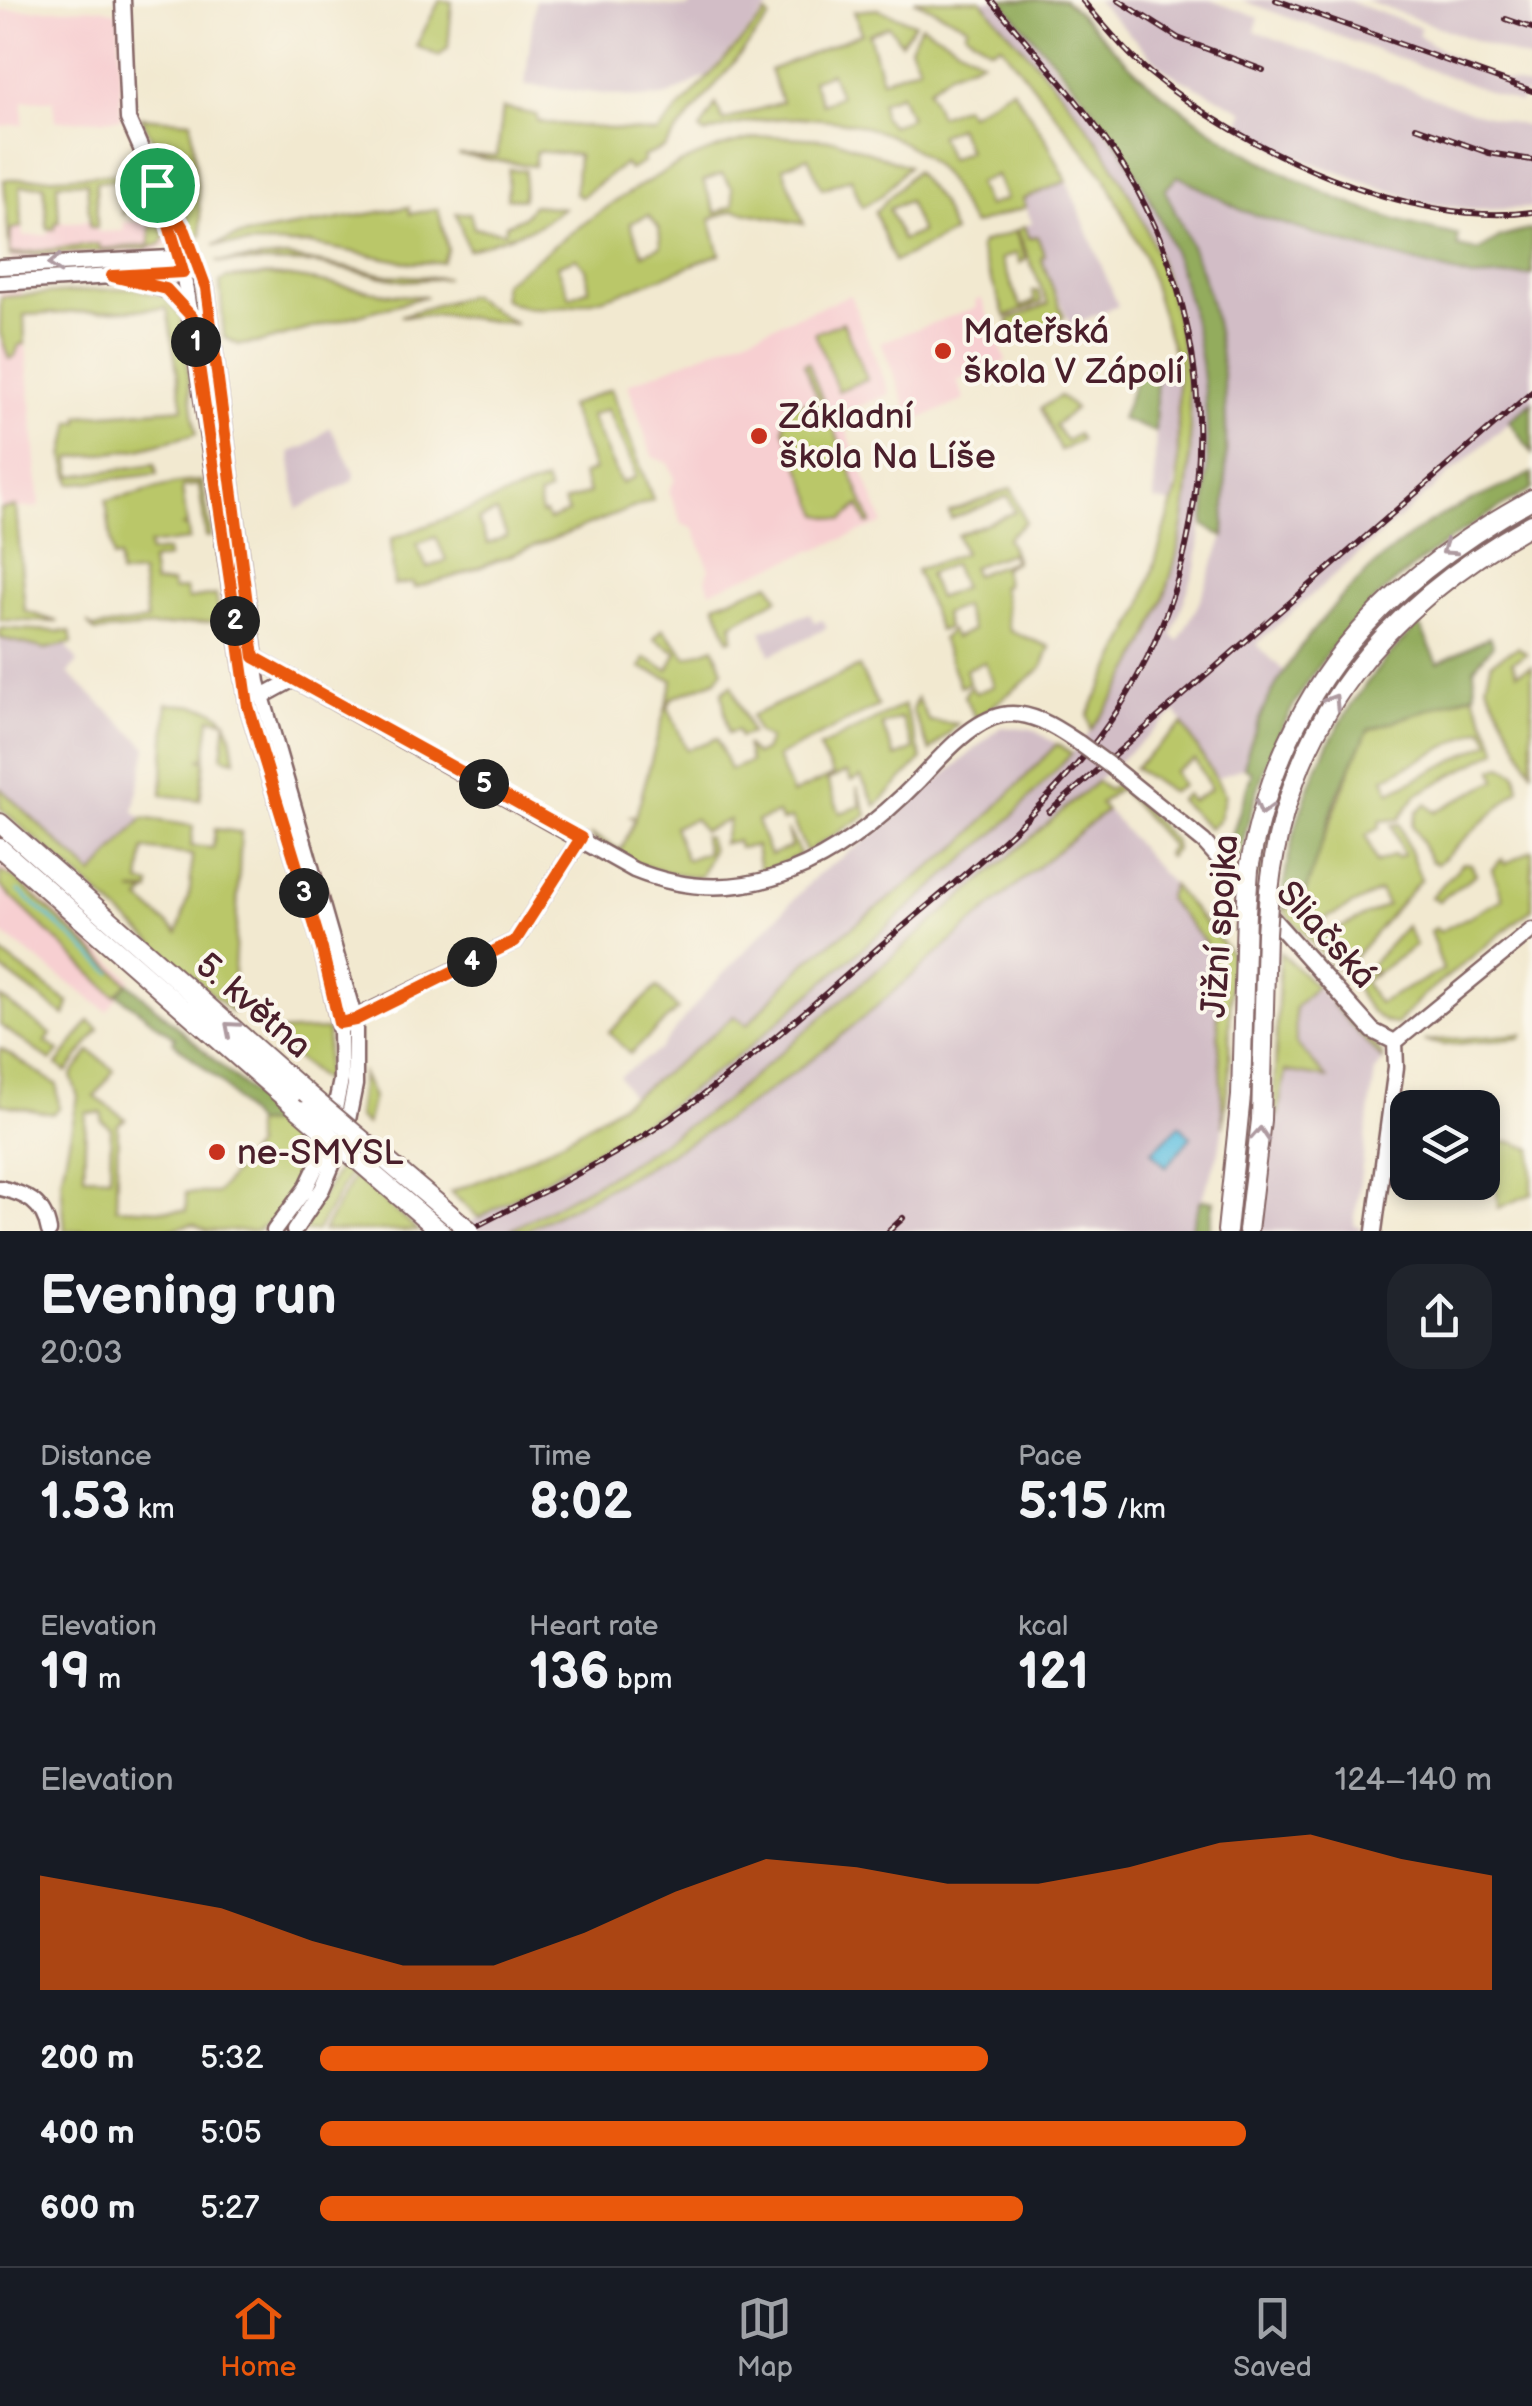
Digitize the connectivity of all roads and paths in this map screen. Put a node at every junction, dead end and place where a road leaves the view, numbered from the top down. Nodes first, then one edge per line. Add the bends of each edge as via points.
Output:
1 (123, 0) edge
2 (190, 264) junction
3 (0, 267) edge
4 (112, 276) junction
5 (0, 283) edge
6 (192, 317) junction
7 (1532, 499) edge
8 (1532, 524) edge
9 (254, 657) junction
10 (242, 670) junction
11 (294, 679) junction
12 (261, 697) junction
13 (0, 824) edge
14 (581, 838) junction
15 (0, 848) edge
16 (1532, 930) edge
17 (355, 1020) junction
18 (339, 1023) junction
19 (1395, 1042) junction
20 (0, 1188) edge
21 (48, 1231) edge
22 (274, 1231) edge
23 (294, 1231) edge
24 (440, 1231) edge
25 (470, 1231) edge
26 (1224, 1231) edge
27 (1248, 1231) edge
28 (1374, 1231) edge

1 - 2 street via 128,119
2 -> 3 street
2 - 4 street
2 - 6 street
2 - 9 street
4 - 5 street
4 - 6 street via 166,289
6 - 10 street
7 -> 26 highway, Jižní spojka, bridge via 1420,570 1382,604 1339,654 1283,750 1250,869 1242,1096
27 -> 8 highway, Jižní spojka, bridge via 1262,1120 1269,891 1298,770 1357,666 1426,594
9 - 10 street
9 - 11 street
9 - 12 street
10 - 18 street
11 - 12 street
11 - 14 street
12 - 17 street
25 -> 13 highway, 5. května, bridge
14 - 17 street via 515,941
14 - 19 street, Sliačská, bridge via 634,870 674,884 772,877 852,842 974,730 1002,714 1028,716 1122,774 1204,842 1373,1031
15 - 24 highway, 5. května, bridge
16 - 19 street
17 - 18 street
17 - 23 street via 355,1084 345,1135 322,1189
18 - 22 street via 341,1080 328,1142 306,1188
19 - 28 street
20 - 21 street via 34,1201

